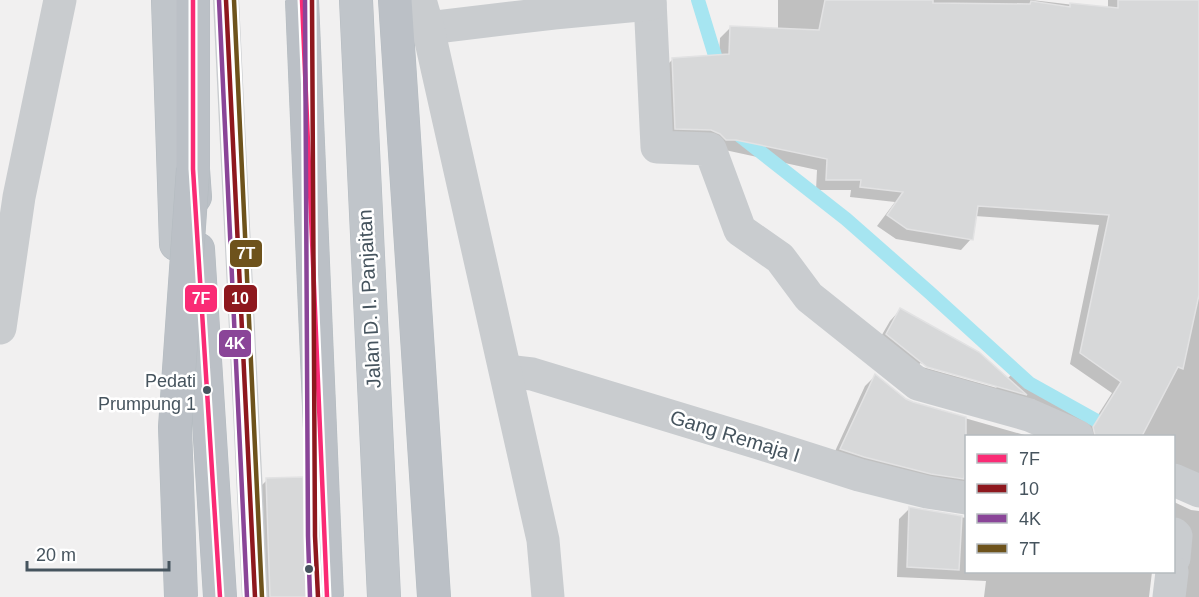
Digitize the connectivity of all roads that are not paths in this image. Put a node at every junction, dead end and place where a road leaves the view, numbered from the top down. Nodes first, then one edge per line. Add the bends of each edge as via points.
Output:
1 (60, 0) edge
2 (168, 0) edge
3 (194, 0) edge
4 (226, 0) edge
5 (302, 0) edge
6 (312, 0) edge
7 (356, 0) edge
8 (395, 0) edge
9 (650, 2) edge
10 (424, 14) edge
11 (193, 169) junction
12 (10, 194) edge
13 (315, 311) junction
14 (0, 328) edge
15 (506, 370) junction
16 (1075, 435) edge
17 (1175, 481) edge
18 (1199, 491) edge
19 (965, 498) edge
20 (1172, 573) edge
21 (181, 597) edge
22 (186, 597) edge
23 (220, 597) edge
24 (255, 597) edge
25 (318, 597) edge
26 (327, 597) edge
27 (342, 597) edge
28 (384, 597) edge
29 (434, 597) edge
30 (548, 597) edge
31 (1169, 597) edge

1 - 12 street
2 - 22 highway
3 - 11 highway
4 - 24 lane
5 - 13 highway, bridge
6 - 25 lane
7 - 28 highway, Jalan D. I. Panjaitan
8 - 29 highway
9 - 10 street via 554,13
9 - 16 street via 657,147 710,148 740,230 780,258 809,297 918,384 1029,415
10 - 15 street
11 - 21 highway, bridge via 176,427
11 - 23 highway, bridge
12 - 14 street
13 - 26 highway, bridge
13 - 27 highway, bridge
15 - 19 street, Gang Remaja I via 532,374 859,475
15 - 30 street via 543,540
17 - 18 street
20 - 31 street

